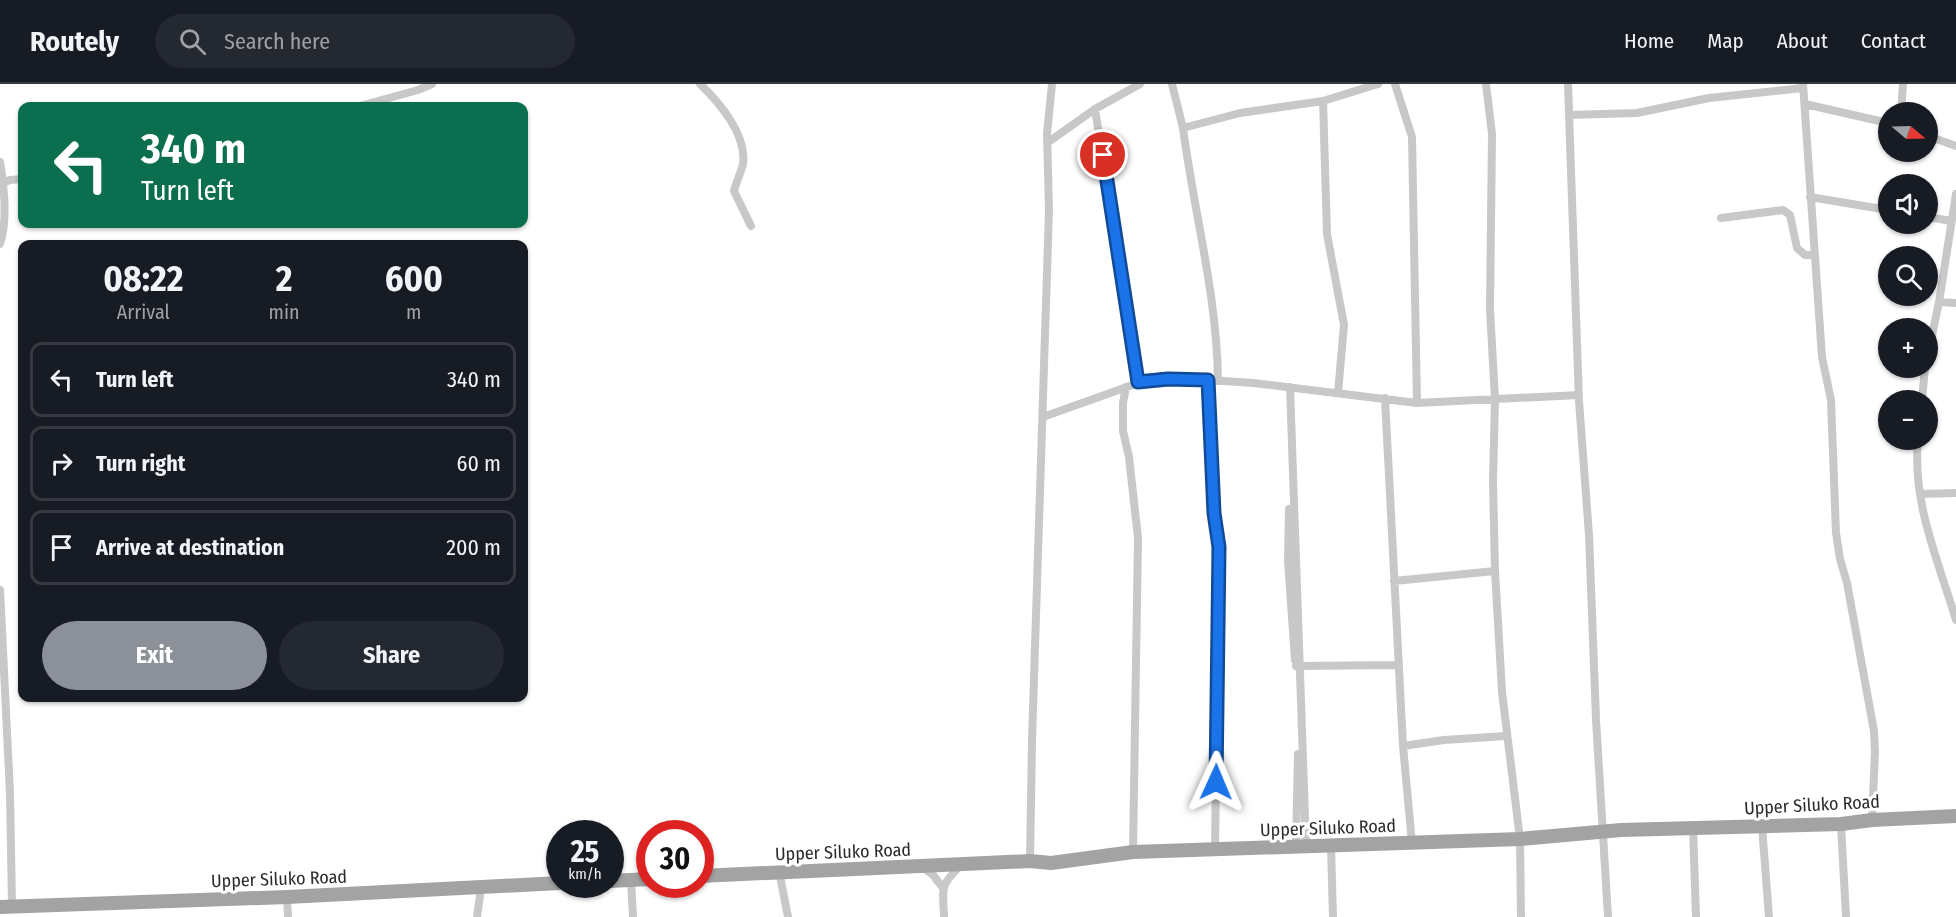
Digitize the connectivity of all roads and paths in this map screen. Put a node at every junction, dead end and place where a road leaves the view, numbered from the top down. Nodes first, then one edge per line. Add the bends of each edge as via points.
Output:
1 (432, 84) edge
2 (700, 84) edge
3 (1052, 84) edge
4 (1140, 84) edge
5 (1173, 84) edge
6 (1378, 84) edge
7 (1395, 84) edge
8 (1486, 84) edge
9 (1568, 84) edge
10 (1903, 84) edge
11 (1803, 86) edge
12 (1323, 101) junction
13 (374, 102) edge
14 (1902, 102) edge
15 (1805, 104) junction
16 (1095, 109) junction
17 (1569, 115) junction
18 (1878, 121) edge
19 (1183, 128) junction
20 (1938, 140) edge
21 (1047, 143) junction
22 (1956, 146) edge
23 (0, 162) edge
24 (18, 180) edge
25 (2, 184) edge
26 (1810, 197) junction
27 (1956, 197) edge
28 (1878, 208) edge
29 (1721, 218) dead end
30 (1938, 219) edge
31 (1951, 221) junction
32 (751, 226) dead end
33 (0, 244) edge
34 (1814, 255) junction
35 (1939, 302) junction
36 (1956, 303) edge
37 (1936, 318) edge
38 (1208, 380) junction
39 (1218, 381) junction
40 (1138, 382) junction
41 (1126, 387) junction
42 (1290, 387) junction
43 (1338, 393) junction
44 (1579, 395) junction
45 (1385, 398) junction
46 (1495, 400) junction
47 (1417, 403) junction
48 (1043, 417) junction
49 (1917, 450) edge
50 (1956, 493) edge
51 (1920, 494) junction
52 (1288, 509) dead end
53 (1495, 571) junction
54 (1394, 581) junction
55 (0, 590) edge
56 (1956, 620) edge
57 (1298, 668) junction
58 (1398, 668) junction
59 (1506, 736) junction
60 (1402, 746) junction
61 (1956, 816) edge
62 (1872, 820) junction
63 (1841, 824) junction
64 (1762, 826) junction
65 (1693, 828) junction
66 (1603, 831) junction
67 (1520, 839) junction
68 (1412, 843) junction
69 (1331, 845) junction
70 (1301, 846) junction
71 (1215, 850) junction
72 (1133, 852) junction
73 (1030, 861) junction
74 (961, 865) junction
75 (921, 867) junction
76 (779, 871) junction
77 (714, 875) edge
78 (624, 880) edge
79 (631, 880) junction
80 (636, 880) edge
81 (546, 884) edge
82 (481, 888) junction
83 (943, 888) junction
84 (287, 897) junction
85 (6, 907) edge
86 (288, 917) edge
87 (477, 917) edge
88 (633, 917) edge
89 (788, 917) edge
90 (944, 917) edge
91 (1333, 917) edge
92 (1521, 917) edge
93 (1608, 917) edge
94 (1696, 917) edge
95 (1769, 917) edge
96 (1846, 917) edge

1 - 13 street
2 - 32 street via 739,134 743,166 734,191
3 - 21 street
4 - 16 street
5 - 19 street
6 - 12 street
7 - 47 street via 1412,137
8 - 46 street via 1492,134 1490,309
9 - 17 street
10 - 14 street
11 - 15 street
11 - 17 street via 1709,98 1637,113
12 - 19 street via 1240,113
12 - 43 street via 1327,234 1344,325
15 - 18 street
15 - 26 street
16 - 21 street
16 - 40 street
17 - 44 street
19 - 39 street via 1212,290
20 - 22 street
21 - 48 street
23 - 25 street
24 - 25 street
25 - 33 street
26 - 28 street
26 - 34 street
27 - 31 street
29 - 34 street via 1787,211 1797,248 1805,255
30 - 31 street
31 - 35 street
34 - 62 street via 1822,357 1832,400 1836,533 1874,730
35 - 36 street
35 - 37 street
38 - 39 street
38 - 40 street
38 - 71 street via 1219,547
39 - 42 street
40 - 41 street
41 - 48 street
41 - 72 street via 1123,431 1138,538
42 - 43 street
42 - 57 street
43 - 45 street
44 - 46 street
44 - 66 street
45 - 47 street
45 - 54 street
46 - 47 street
46 - 53 street
48 - 73 street
49 - 51 street
50 - 51 street
51 - 56 street via 1927,532
52 - 57 street via 1288,561
53 - 54 street
53 - 59 street
54 - 58 street
55 - 85 street via 10,793
57 - 58 street
57 - 70 street
58 - 60 street
59 - 60 street
59 - 67 street
60 - 68 street
61 - 62 main road, Upper Siluko Road
62 - 63 main road, Upper Siluko Road
63 - 64 main road, Upper Siluko Road
63 - 96 street
64 - 65 main road, Upper Siluko Road
64 - 95 street
65 - 66 main road, Upper Siluko Road
65 - 94 street
66 - 67 main road, Upper Siluko Road
66 - 93 street
67 - 68 main road, Upper Siluko Road
67 - 92 street
68 - 69 main road, Upper Siluko Road
69 - 70 main road, Upper Siluko Road
69 - 91 street
70 - 71 main road, Upper Siluko Road
71 - 72 main road, Upper Siluko Road
72 - 73 main road, Upper Siluko Road via 1051,863
73 - 74 main road, Upper Siluko Road
74 - 75 main road, Upper Siluko Road
74 - 83 street
75 - 76 main road, Upper Siluko Road
75 - 83 street
76 - 77 main road, Upper Siluko Road
76 - 89 street
78 - 79 main road
79 - 80 main road
79 - 88 street
81 - 82 main road, Upper Siluko Road
82 - 84 main road, Upper Siluko Road
82 - 87 street
83 - 90 street
84 - 85 main road, Upper Siluko Road
84 - 86 street

